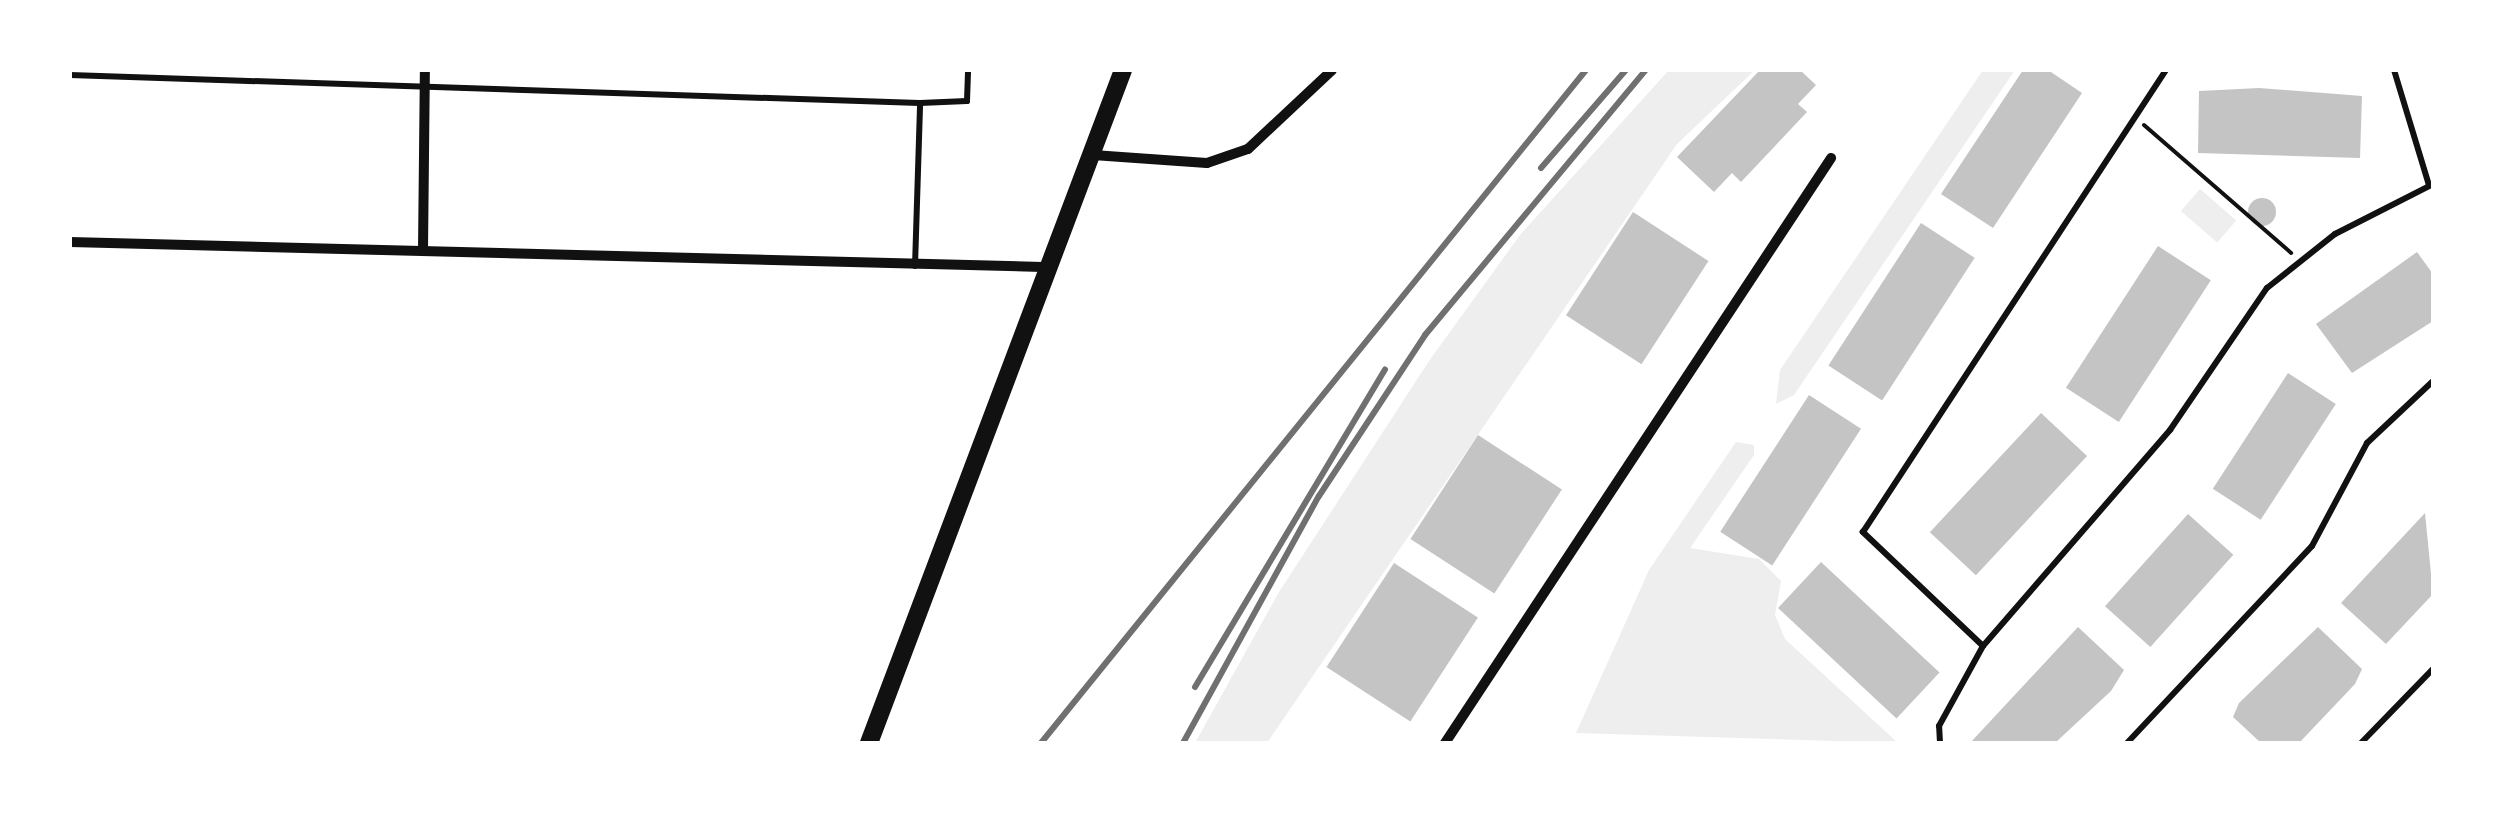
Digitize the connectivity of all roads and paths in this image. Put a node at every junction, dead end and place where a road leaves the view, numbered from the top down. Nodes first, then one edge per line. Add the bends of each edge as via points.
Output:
1 (968, 70) edge
2 (1123, 70) edge
3 (1332, 70) edge
4 (2166, 70) edge
5 (2394, 70) edge
6 (70, 75) edge
7 (425, 76) edge
8 (920, 104) junction
9 (2132, 115) junction
10 (1093, 155) junction
11 (1832, 158) dead end
12 (2431, 185) edge
13 (70, 242) edge
14 (423, 250) junction
15 (2300, 262) junction
16 (915, 266) junction
17 (1043, 267) junction
18 (2433, 381) edge
19 (1983, 646) junction
20 (2433, 670) edge
21 (868, 743) edge
22 (1446, 743) edge
23 (1940, 743) edge
24 (2128, 743) edge
25 (2361, 743) edge

1 - 8 lane via 967,100
2 - 10 main road
3 - 10 street via 1248,149 1207,163
4 - 9 lane
5 - 12 lane
6 - 7 lane
7 - 8 lane
7 - 14 street
8 - 16 lane
9 - 15 path
9 - 19 lane via 1863,532
10 - 17 main road
11 - 22 street
12 - 15 lane
13 - 14 street
14 - 16 street
15 - 19 lane via 2267,288 2170,430
16 - 17 street
17 - 21 main road
18 - 24 lane via 2367,442 2312,546
19 - 23 lane via 1939,726
20 - 25 lane

